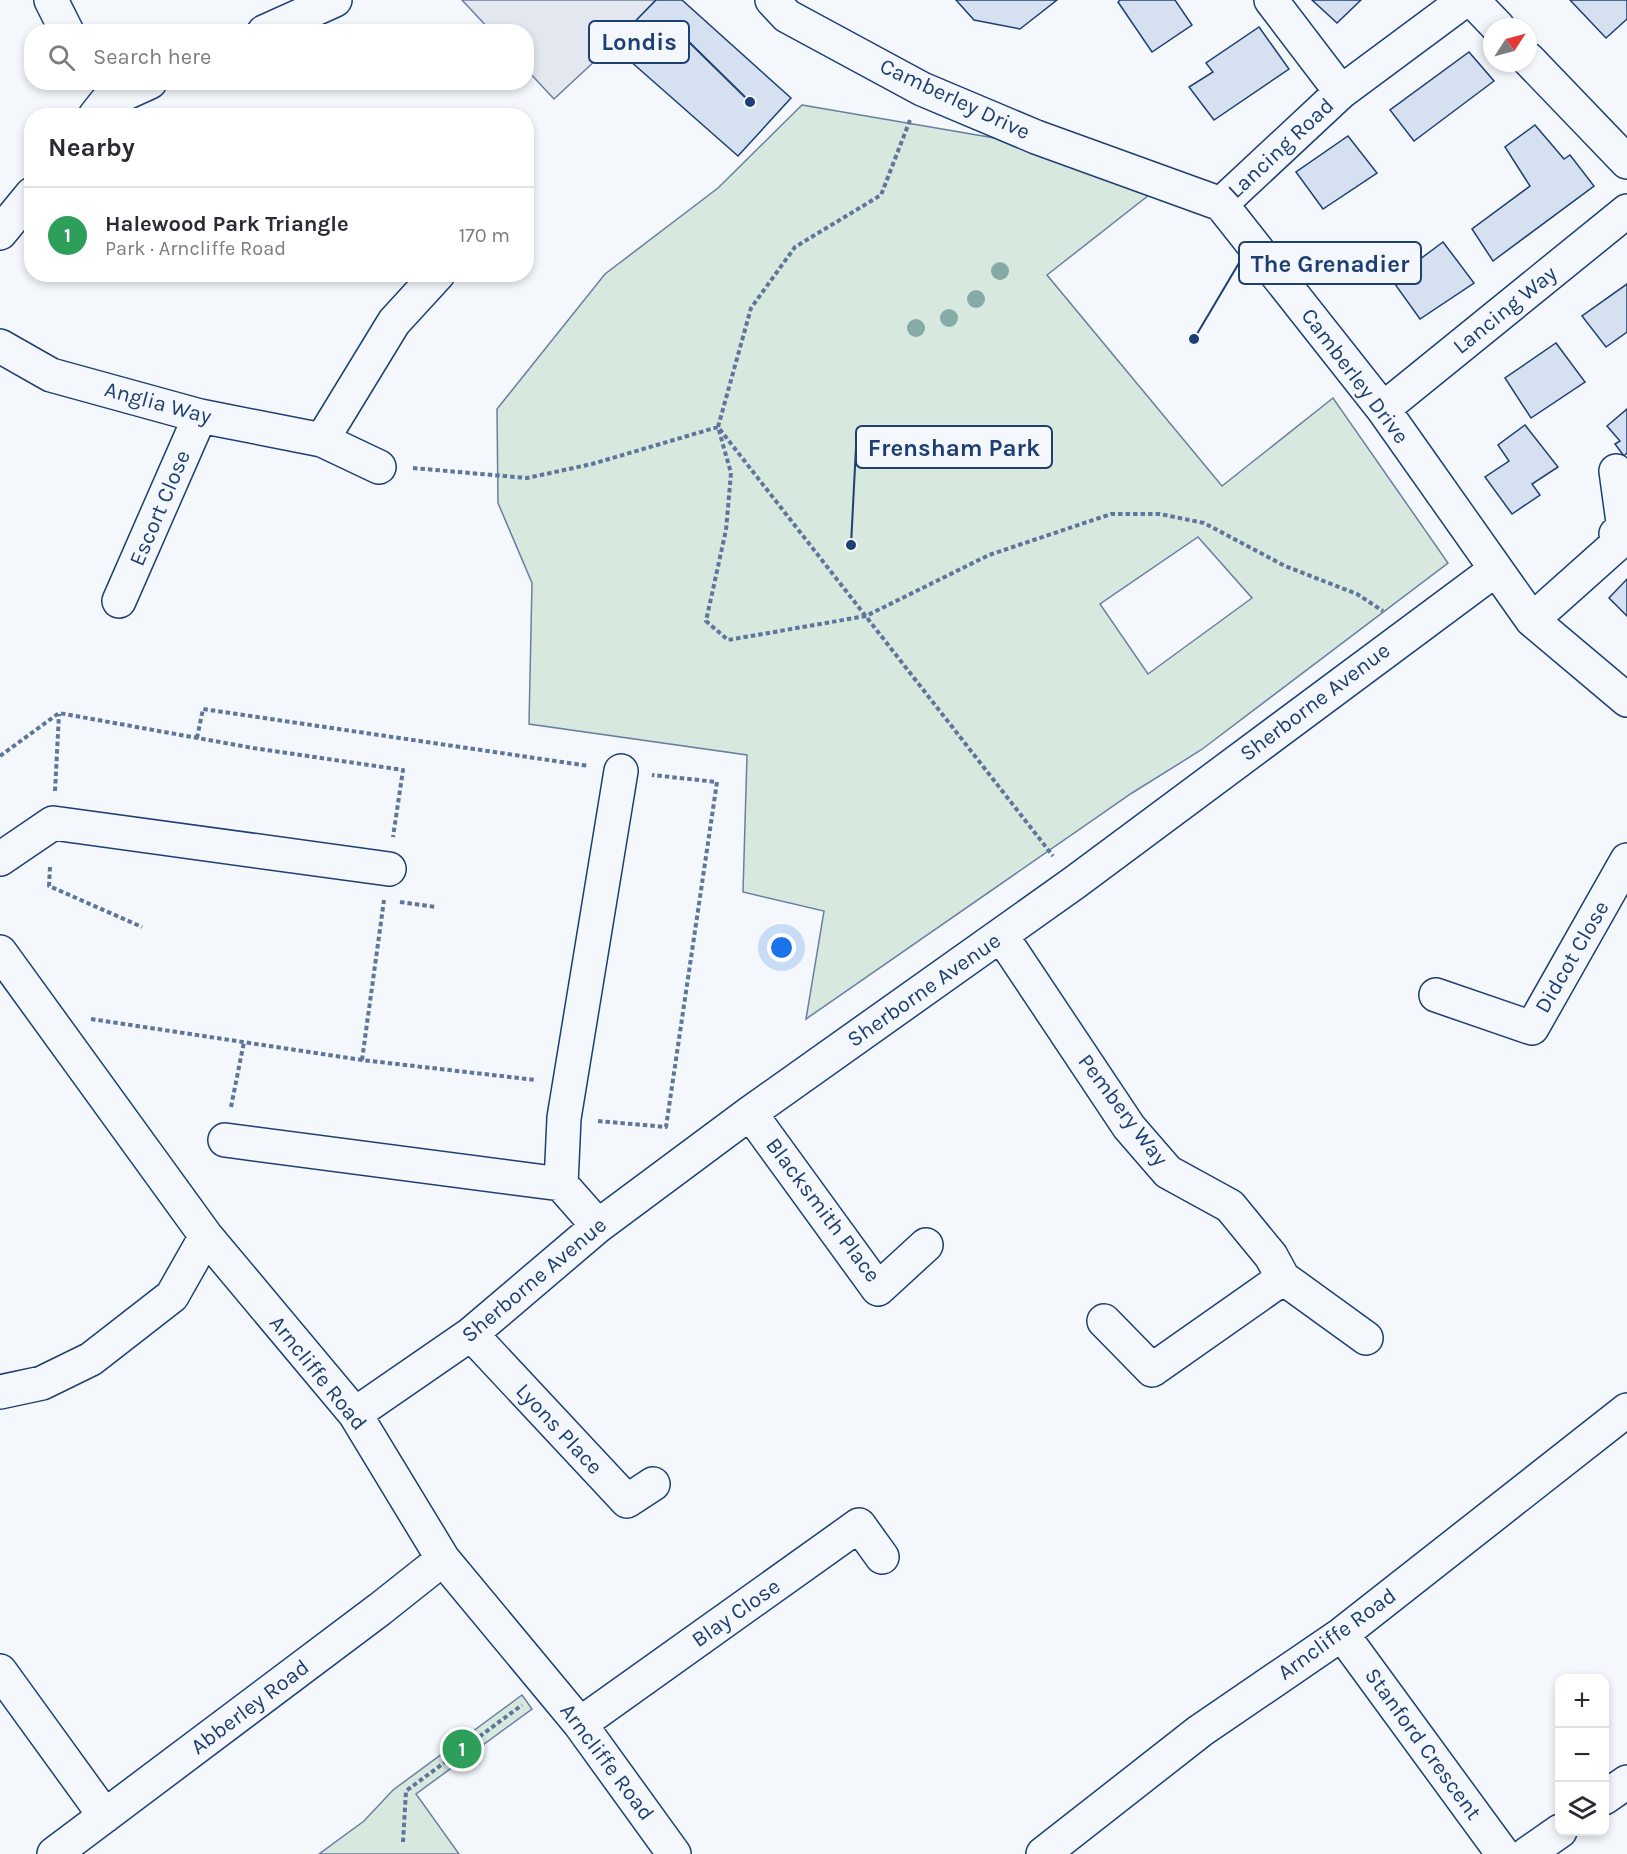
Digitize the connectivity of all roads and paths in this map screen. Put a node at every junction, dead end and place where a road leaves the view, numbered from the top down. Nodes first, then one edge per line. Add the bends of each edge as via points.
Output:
1 (51, 0) edge
2 (335, 0) edge
3 (772, 0) edge
4 (1271, 0) edge
5 (1465, 0) edge
6 (1472, 0) edge
7 (1489, 18) edge
8 (64, 24) edge
9 (282, 24) edge
10 (1537, 68) edge
11 (922, 89) junction
12 (127, 90) edge
13 (1341, 92) junction
14 (98, 100) edge
15 (1627, 162) edge
16 (24, 204) edge
17 (1221, 204) junction
18 (1627, 211) edge
19 (0, 233) edge
20 (431, 282) edge
21 (0, 346) edge
22 (1383, 409) junction
23 (200, 416) junction
24 (718, 428) junction
25 (322, 440) junction
26 (379, 467) joint
27 (1616, 471) dead end
28 (1495, 570) junction
29 (119, 601) dead end
30 (866, 616) junction
31 (1532, 620) junction
32 (1411, 630) junction
33 (1627, 700) edge
34 (197, 738) junction
35 (0, 756) edge
36 (621, 771) junction
37 (0, 859) edge
38 (1627, 860) edge
39 (389, 869) joint
40 (1074, 883) junction
41 (436, 907) dead end
42 (1001, 935) junction
43 (0, 952) edge
44 (1436, 995) dead end
45 (43, 1012) junction
46 (244, 1042) junction
47 (362, 1060) junction
48 (570, 1084) junction
49 (750, 1113) junction
50 (564, 1118) junction
51 (225, 1140) joint
52 (561, 1184) junction
53 (598, 1226) junction
54 (206, 1236) junction
55 (926, 1245) dead end
56 (1283, 1278) junction
57 (1104, 1321) dead end
58 (471, 1334) junction
59 (1366, 1338) dead end
60 (0, 1392) edge
61 (1627, 1410) edge
62 (355, 1414) junction
63 (652, 1484) dead end
64 (882, 1557) dead end
65 (444, 1559) junction
66 (1342, 1634) junction
67 (0, 1671) edge
68 (549, 1685) junction
69 (580, 1724) junction
70 (1627, 1782) edge
71 (1609, 1795) edge
72 (105, 1816) junction
73 (1555, 1834) edge
74 (403, 1842) dead end
75 (54, 1854) edge
76 (674, 1854) edge
77 (1043, 1854) edge
78 (1503, 1854) edge
79 (1527, 1854) edge

1 - 8 street
2 - 9 street
3 - 11 street, Camberley Drive via 787,16
4 - 13 street, Lancing Road
5 - 13 street, Lancing Road
6 - 7 street
10 - 15 street
11 - 17 street, Camberley Drive via 1036,137
11 - 24 path via 881,195 795,247 751,308
12 - 14 street
13 - 17 street, Lancing Road
16 - 19 street
17 - 22 street, Camberley Drive
18 - 22 street, Lancing Way
20 - 25 street via 394,322
21 - 23 street, Anglia Way via 51,375
22 - 28 street, Camberley Drive
23 - 25 street, Anglia Way
23 - 29 street, Escort Close
24 - 26 path via 527,478
24 - 30 path
24 - 30 path via 731,473 726,530 706,621 728,640
25 - 26 street, Anglia Way
27 - 31 street via 1620,536
28 - 31 street, Camberley Drive
28 - 32 street, Sherborne Avenue
30 - 32 path via 1000,552 1111,514 1160,514 1204,523 1285,566 1357,594
30 - 40 path
31 - 33 street, Camberley Drive
32 - 40 street, Sherborne Avenue
34 - 35 path via 59,713
34 - 36 path via 203,709
34 - 39 path via 403,770
36 - 48 street
36 - 50 path via 717,782 666,1126
37 - 39 street via 53,823
38 - 44 street, Didcot Close via 1532,1028
40 - 42 street, Sherborne Avenue
41 - 47 path via 385,899
42 - 49 street, Sherborne Avenue
42 - 56 street, Pembery Way via 1129,1127 1168,1172 1230,1206 1272,1256
43 - 45 street, Arncliffe Road
45 - 46 path
45 - 54 street, Arncliffe Road
46 - 47 path
46 - 51 path
47 - 48 path
48 - 50 street
49 - 53 street, Sherborne Avenue
49 - 55 street, Blacksmith Place via 878,1289
50 - 52 street
51 - 52 street
52 - 53 street
53 - 58 street, Sherborne Avenue
54 - 60 street via 172,1296 91,1359 42,1383
54 - 62 street, Arncliffe Road
56 - 57 street via 1152,1370
56 - 59 street
58 - 62 street, Sherborne Avenue
58 - 63 street, Lyons Place via 627,1501
61 - 66 street, Arncliffe Road
62 - 65 street, Arncliffe Road
64 - 69 street, Blay Close via 859,1525
65 - 68 street, Arncliffe Road
65 - 72 street, Abberley Road
66 - 77 street, Arncliffe Road via 1200,1731
66 - 78 street, Stanford Crescent
67 - 72 street
68 - 69 street, Arncliffe Road
68 - 74 path via 406,1791
69 - 76 street, Arncliffe Road
70 - 71 street
72 - 75 street, Abberley Road
73 - 79 street

